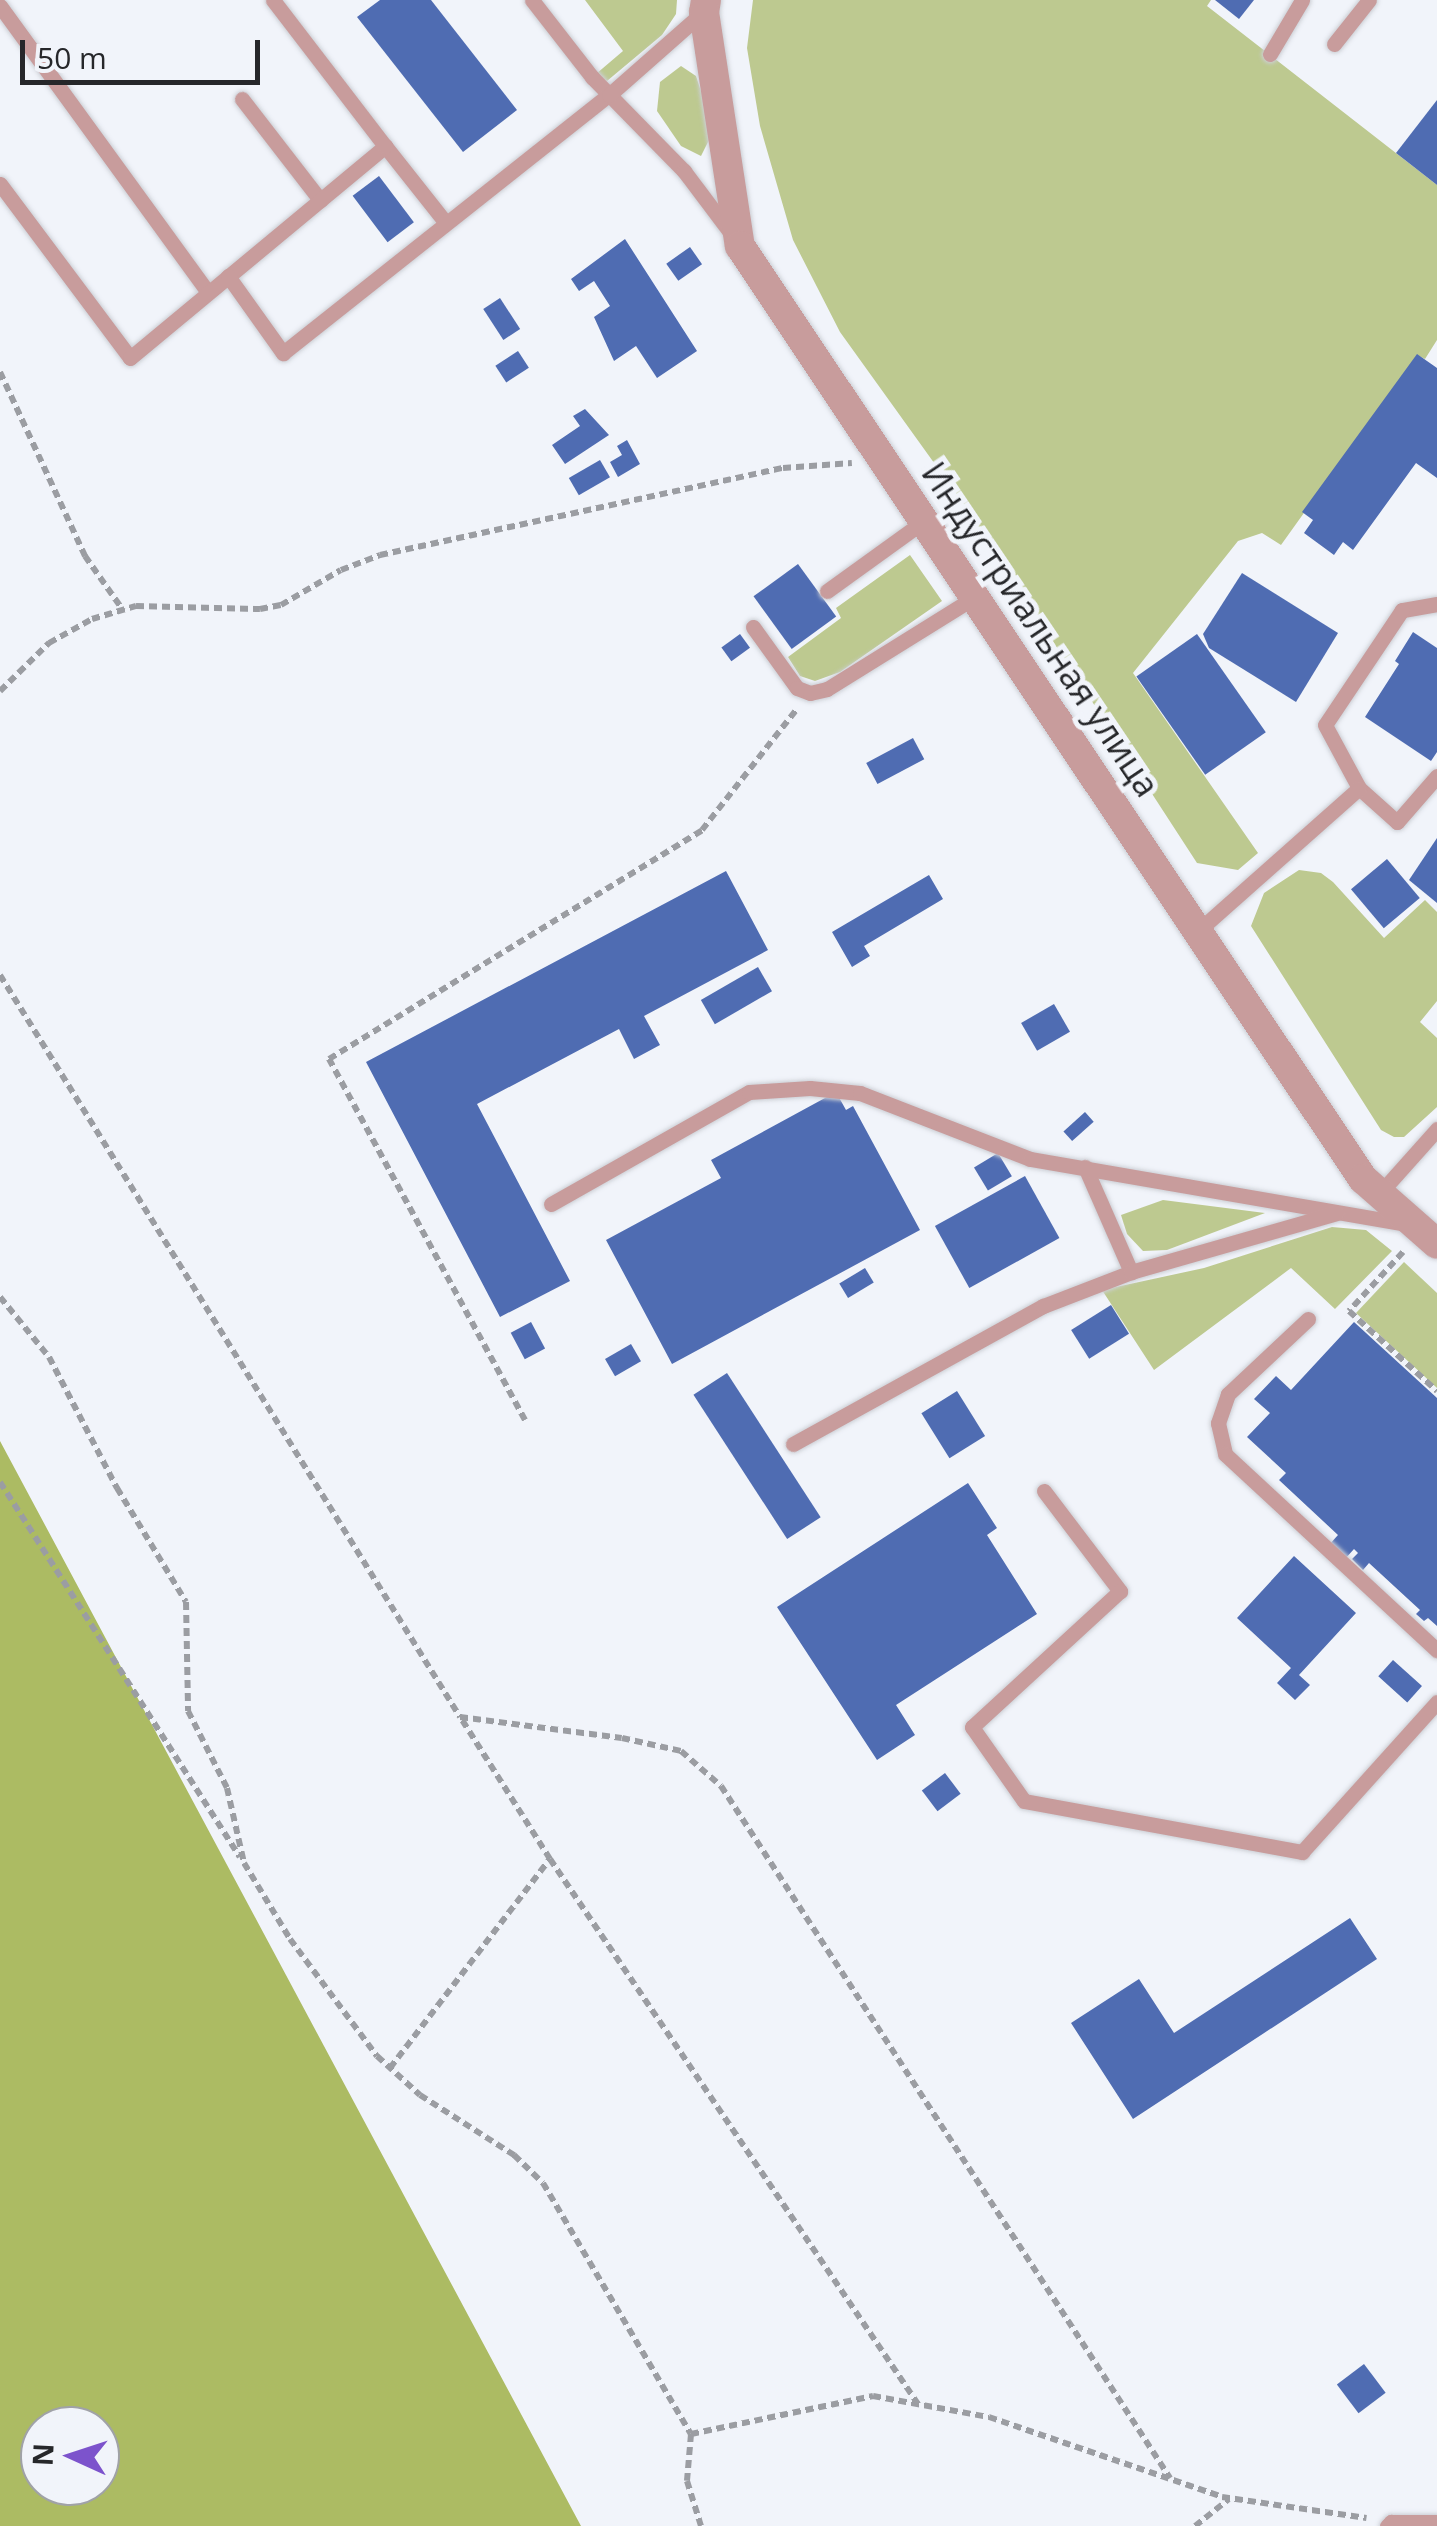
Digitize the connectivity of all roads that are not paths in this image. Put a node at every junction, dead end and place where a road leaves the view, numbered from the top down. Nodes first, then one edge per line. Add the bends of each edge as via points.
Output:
1 (273, 0) edge
2 (532, 0) edge
3 (1302, 0) edge
4 (1369, 0) edge
5 (0, 6) edge
6 (705, 6) edge
7 (1334, 44) dead end
8 (1270, 54) dead end
9 (610, 96) junction
10 (242, 99) dead end
11 (385, 146) junction
12 (0, 184) edge
13 (320, 200) junction
14 (446, 222) junction
15 (740, 246) junction
16 (228, 276) junction
17 (208, 292) junction
18 (924, 521) junction
19 (827, 591) dead end
20 (974, 597) junction
21 (1437, 604) edge
22 (753, 627) dead end
23 (1437, 776) edge
24 (1359, 788) junction
25 (1198, 930) junction
26 (1437, 1129) edge
27 (1085, 1166) junction
28 (1380, 1193) junction
29 (551, 1204) dead end
30 (1341, 1212) junction
31 (1425, 1233) edge
32 (1130, 1272) junction
33 (1308, 1320) dead end
34 (794, 1444) dead end
35 (1044, 1491) dead end
36 (1437, 1650) edge
37 (1437, 1702) edge
38 (1437, 2522) edge
39 (1389, 2524) edge

1 - 11 lane
2 - 9 lane
3 - 8 lane
4 - 7 lane
5 - 17 lane
6 - 9 lane
6 - 15 street, Индустриальная улица
9 - 14 lane
9 - 15 lane via 684,171
10 - 13 lane
11 - 13 lane
11 - 14 lane
12 - 17 lane via 130,358
13 - 16 lane
14 - 16 lane via 283,353
15 - 18 street, Индустриальная улица
16 - 17 lane
18 - 19 lane
18 - 20 street, Индустриальная улица
20 - 22 lane via 827,690 810,693 797,688
20 - 25 street, Индустриальная улица
21 - 24 lane via 1402,610 1325,725
23 - 24 lane via 1396,822
24 - 25 lane
25 - 28 street, Индустриальная улица
26 - 28 lane
27 - 29 lane via 1030,1160 860,1093 749,1092
27 - 30 lane
27 - 32 lane
28 - 31 street, Индустриальная улица
30 - 31 lane
30 - 32 lane
32 - 34 lane via 1042,1306
33 - 36 lane via 1228,1394 1218,1423 1224,1454
35 - 37 lane via 1120,1591 972,1727 1024,1801 1302,1852
38 - 39 lane

